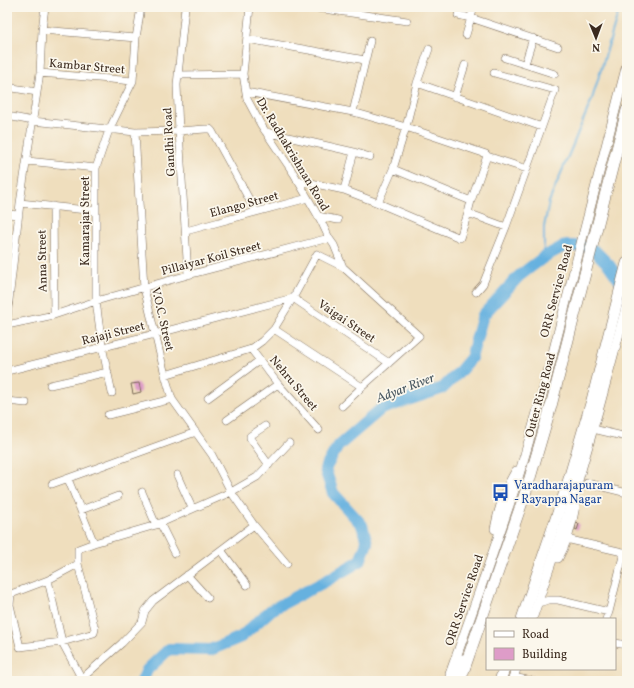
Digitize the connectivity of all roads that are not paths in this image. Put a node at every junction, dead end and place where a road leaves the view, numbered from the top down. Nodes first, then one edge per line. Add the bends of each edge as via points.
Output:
1 (45, 7) edge
2 (140, 7) edge
3 (185, 7) edge
4 (250, 7) edge
5 (310, 7) edge
6 (474, 7) edge
7 (458, 15) dead end
8 (471, 18) junction
9 (407, 21) dead end
10 (42, 30) junction
11 (466, 35) dead end
12 (136, 38) junction
13 (533, 38) junction
14 (247, 39) junction
15 (370, 41) dead end
16 (558, 47) dead end
17 (429, 49) dead end
18 (505, 58) dead end
19 (365, 60) junction
20 (525, 64) junction
21 (627, 64) edge
22 (465, 65) dead end
23 (40, 73) junction
24 (494, 73) dead end
25 (243, 74) junction
26 (555, 74) dead end
27 (178, 75) junction
28 (132, 81) junction
29 (417, 83) junction
30 (7, 87) edge
31 (37, 92) junction
32 (246, 92) junction
33 (455, 96) junction
34 (627, 110) edge
35 (353, 112) junction
36 (7, 116) edge
37 (33, 121) junction
38 (406, 127) junction
39 (542, 127) junction
40 (109, 130) junction
41 (179, 131) junction
42 (135, 132) junction
43 (266, 132) junction
44 (354, 152) junction
45 (487, 156) junction
46 (370, 157) dead end
47 (27, 161) junction
48 (96, 168) junction
49 (393, 169) junction
50 (527, 169) junction
51 (297, 180) junction
52 (344, 190) junction
53 (308, 198) junction
54 (471, 201) junction
55 (20, 203) junction
56 (378, 203) junction
57 (53, 206) junction
58 (96, 211) junction
59 (256, 212) junction
60 (468, 213) junction
61 (7, 214) edge
62 (19, 215) junction
63 (318, 216) junction
64 (338, 220) dead end
65 (506, 227) junction
66 (186, 231) junction
67 (589, 236) junction
68 (329, 238) junction
69 (582, 261) junction
70 (626, 265) edge
71 (343, 267) junction
72 (188, 276) junction
73 (144, 288) junction
74 (476, 292) dead end
75 (293, 298) junction
76 (96, 302) junction
77 (623, 306) edge
78 (54, 315) junction
79 (7, 318) edge
80 (7, 325) edge
81 (274, 329) junction
82 (155, 334) junction
83 (102, 346) junction
84 (251, 349) junction
85 (260, 360) junction
86 (390, 363) junction
87 (7, 371) edge
88 (108, 372) junction
89 (165, 375) junction
90 (278, 384) junction
91 (50, 385) dead end
92 (362, 387) junction
93 (112, 393) dead end
94 (208, 398) dead end
95 (172, 399) junction
96 (7, 401) edge
97 (26, 403) dead end
98 (342, 406) dead end
99 (108, 415) dead end
100 (227, 420) dead end
101 (265, 426) dead end
102 (593, 429) junction
103 (320, 430) dead end
104 (196, 432) junction
105 (627, 437) edge
106 (289, 443) dead end
107 (269, 464) junction
108 (177, 475) dead end
109 (578, 478) junction
110 (68, 479) junction
111 (587, 483) dead end
112 (52, 484) dead end
113 (142, 492) dead end
114 (232, 492) junction
115 (627, 493) edge
116 (118, 496) dead end
117 (192, 508) junction
118 (81, 510) junction
119 (158, 524) junction
120 (254, 525) junction
121 (566, 539) junction
122 (94, 542) junction
123 (221, 550) junction
124 (175, 553) dead end
125 (625, 553) edge
126 (78, 564) junction
127 (287, 564) dead end
128 (548, 571) junction
129 (187, 575) junction
130 (48, 580) junction
131 (247, 585) dead end
132 (208, 598) dead end
133 (538, 603) junction
134 (524, 614) edge
135 (608, 616) edge
136 (532, 618) edge
137 (62, 642) junction
138 (616, 643) edge
139 (627, 645) edge
140 (472, 647) junction
141 (504, 670) edge
142 (513, 676) edge
143 (81, 680) edge
144 (448, 681) edge
145 (460, 681) edge
146 (500, 681) edge
147 (532, 681) edge

1 - 10 street
2 - 12 street, Kamarajar Street
3 - 27 street, Gandhi Road
4 - 14 street, Dr. Radhakrishnan Road
5 - 9 street
6 - 8 street
7 - 8 street
8 - 11 street
8 - 13 street
10 - 12 street
10 - 23 street
12 - 28 street, Kamarajar Street
13 - 16 street
13 - 20 street
14 - 19 street
14 - 25 street, Dr. Radhakrishnan Road
15 - 19 street
17 - 29 street
18 - 20 street
19 - 35 street
20 - 26 street
21 - 67 main road, ORR Service Road
22 - 33 street
23 - 28 street, Kambar Street
23 - 31 street
24 - 39 street via 554,90
25 - 27 street
25 - 32 street, Dr. Radhakrishnan Road
27 - 41 street, Gandhi Road
28 - 40 street, Kamarajar Street
29 - 33 street
29 - 38 street
30 - 31 street
31 - 37 street
32 - 35 street
32 - 43 street, Dr. Radhakrishnan Road
33 - 39 street
34 - 67 highway, Outer Ring Road
35 - 38 street
36 - 37 street
37 - 40 street
37 - 47 street
38 - 45 street
38 - 49 street
39 - 50 street
40 - 42 street
40 - 48 street, Kamarajar Street
41 - 42 street
41 - 59 street via 212,131
41 - 66 street, Gandhi Road
42 - 73 street, V.O.C. Street
43 - 44 street
43 - 51 street, Dr. Radhakrishnan Road
44 - 46 street
44 - 52 street
45 - 50 street
45 - 54 street
47 - 48 street
47 - 55 street
48 - 58 street, Kamarajar Street
49 - 54 street
49 - 56 street
50 - 65 street
51 - 52 street
51 - 53 street, Dr. Radhakrishnan Road
52 - 56 street
53 - 59 street, Elango Street
53 - 63 street, Dr. Radhakrishnan Road
54 - 60 street
55 - 57 street
55 - 62 street
56 - 60 street via 460,238
57 - 58 street
57 - 78 street, Anna Street
58 - 76 street, Kamarajar Street
59 - 66 street, Elango Street
60 - 65 street
61 - 62 street
62 - 79 street
63 - 64 street
63 - 68 street, Dr. Radhakrishnan Road
65 - 74 street via 483,284
66 - 72 street, Gandhi Road
67 - 69 highway, Outer Ring Road
68 - 71 street, Dr. Radhakrishnan Road
68 - 72 street, Pillaiyar Koil Street
69 - 140 highway, Outer Ring Road via 580,291 553,399 527,488
69 - 144 main road, ORR Service Road via 517,479
70 - 77 highway
71 - 75 street via 317,254
71 - 86 street via 419,336
72 - 73 street, Pillaiyar Koil Street
73 - 76 street, Pillaiyar Koil Street
73 - 82 street, V.O.C. Street
75 - 81 street
75 - 82 street, Rajaji Street
75 - 86 street, Vaigai Street
76 - 78 street, Pillaiyar Koil Street
76 - 83 street, Kamarajar Street
77 - 102 main road
77 - 134 highway via 612,323 580,441
78 - 80 street, Pillaiyar Koil Street
81 - 84 street
81 - 92 street
82 - 83 street, Rajaji Street
82 - 89 street, V.O.C. Street
83 - 87 street, Rajaji Street
83 - 88 street, Kamarajar Street
84 - 85 street, Nehru Street
84 - 89 street
85 - 90 street, Nehru Street
85 - 94 street
86 - 92 street
88 - 91 street
88 - 93 street, Kamarajar Street
89 - 95 street, V.O.C. Street
90 - 100 street
90 - 103 street, Nehru Street
92 - 98 street
95 - 99 street
95 - 104 street, V.O.C. Street
96 - 97 street
101 - 107 street via 250,438
102 - 105 street
102 - 109 main road
104 - 110 street
104 - 114 street, V.O.C. Street
106 - 107 street
107 - 114 street via 257,477
108 - 117 street
109 - 121 main road via 573,518
109 - 128 main road
110 - 112 street
110 - 118 street
111 - 115 street
113 - 119 street
114 - 117 street
114 - 120 street, V.O.C. Street
116 - 118 street
117 - 119 street
118 - 122 street
119 - 122 street
119 - 124 street
120 - 123 street
120 - 127 street, V.O.C. Street
121 - 125 street
121 - 128 main road
122 - 126 street via 78,549
123 - 129 street
123 - 131 street
125 - 135 street
126 - 130 street
126 - 137 street via 95,631
128 - 133 main road
129 - 132 street
129 - 143 street via 153,601 145,610 142,622
130 - 137 street
130 - 137 street via 11,594 10,605 20,647
133 - 135 street via 558,600
133 - 136 main road
137 - 143 street
138 - 139 street
140 - 144 highway
140 - 145 highway, Outer Ring Road
141 - 146 highway
142 - 147 street

